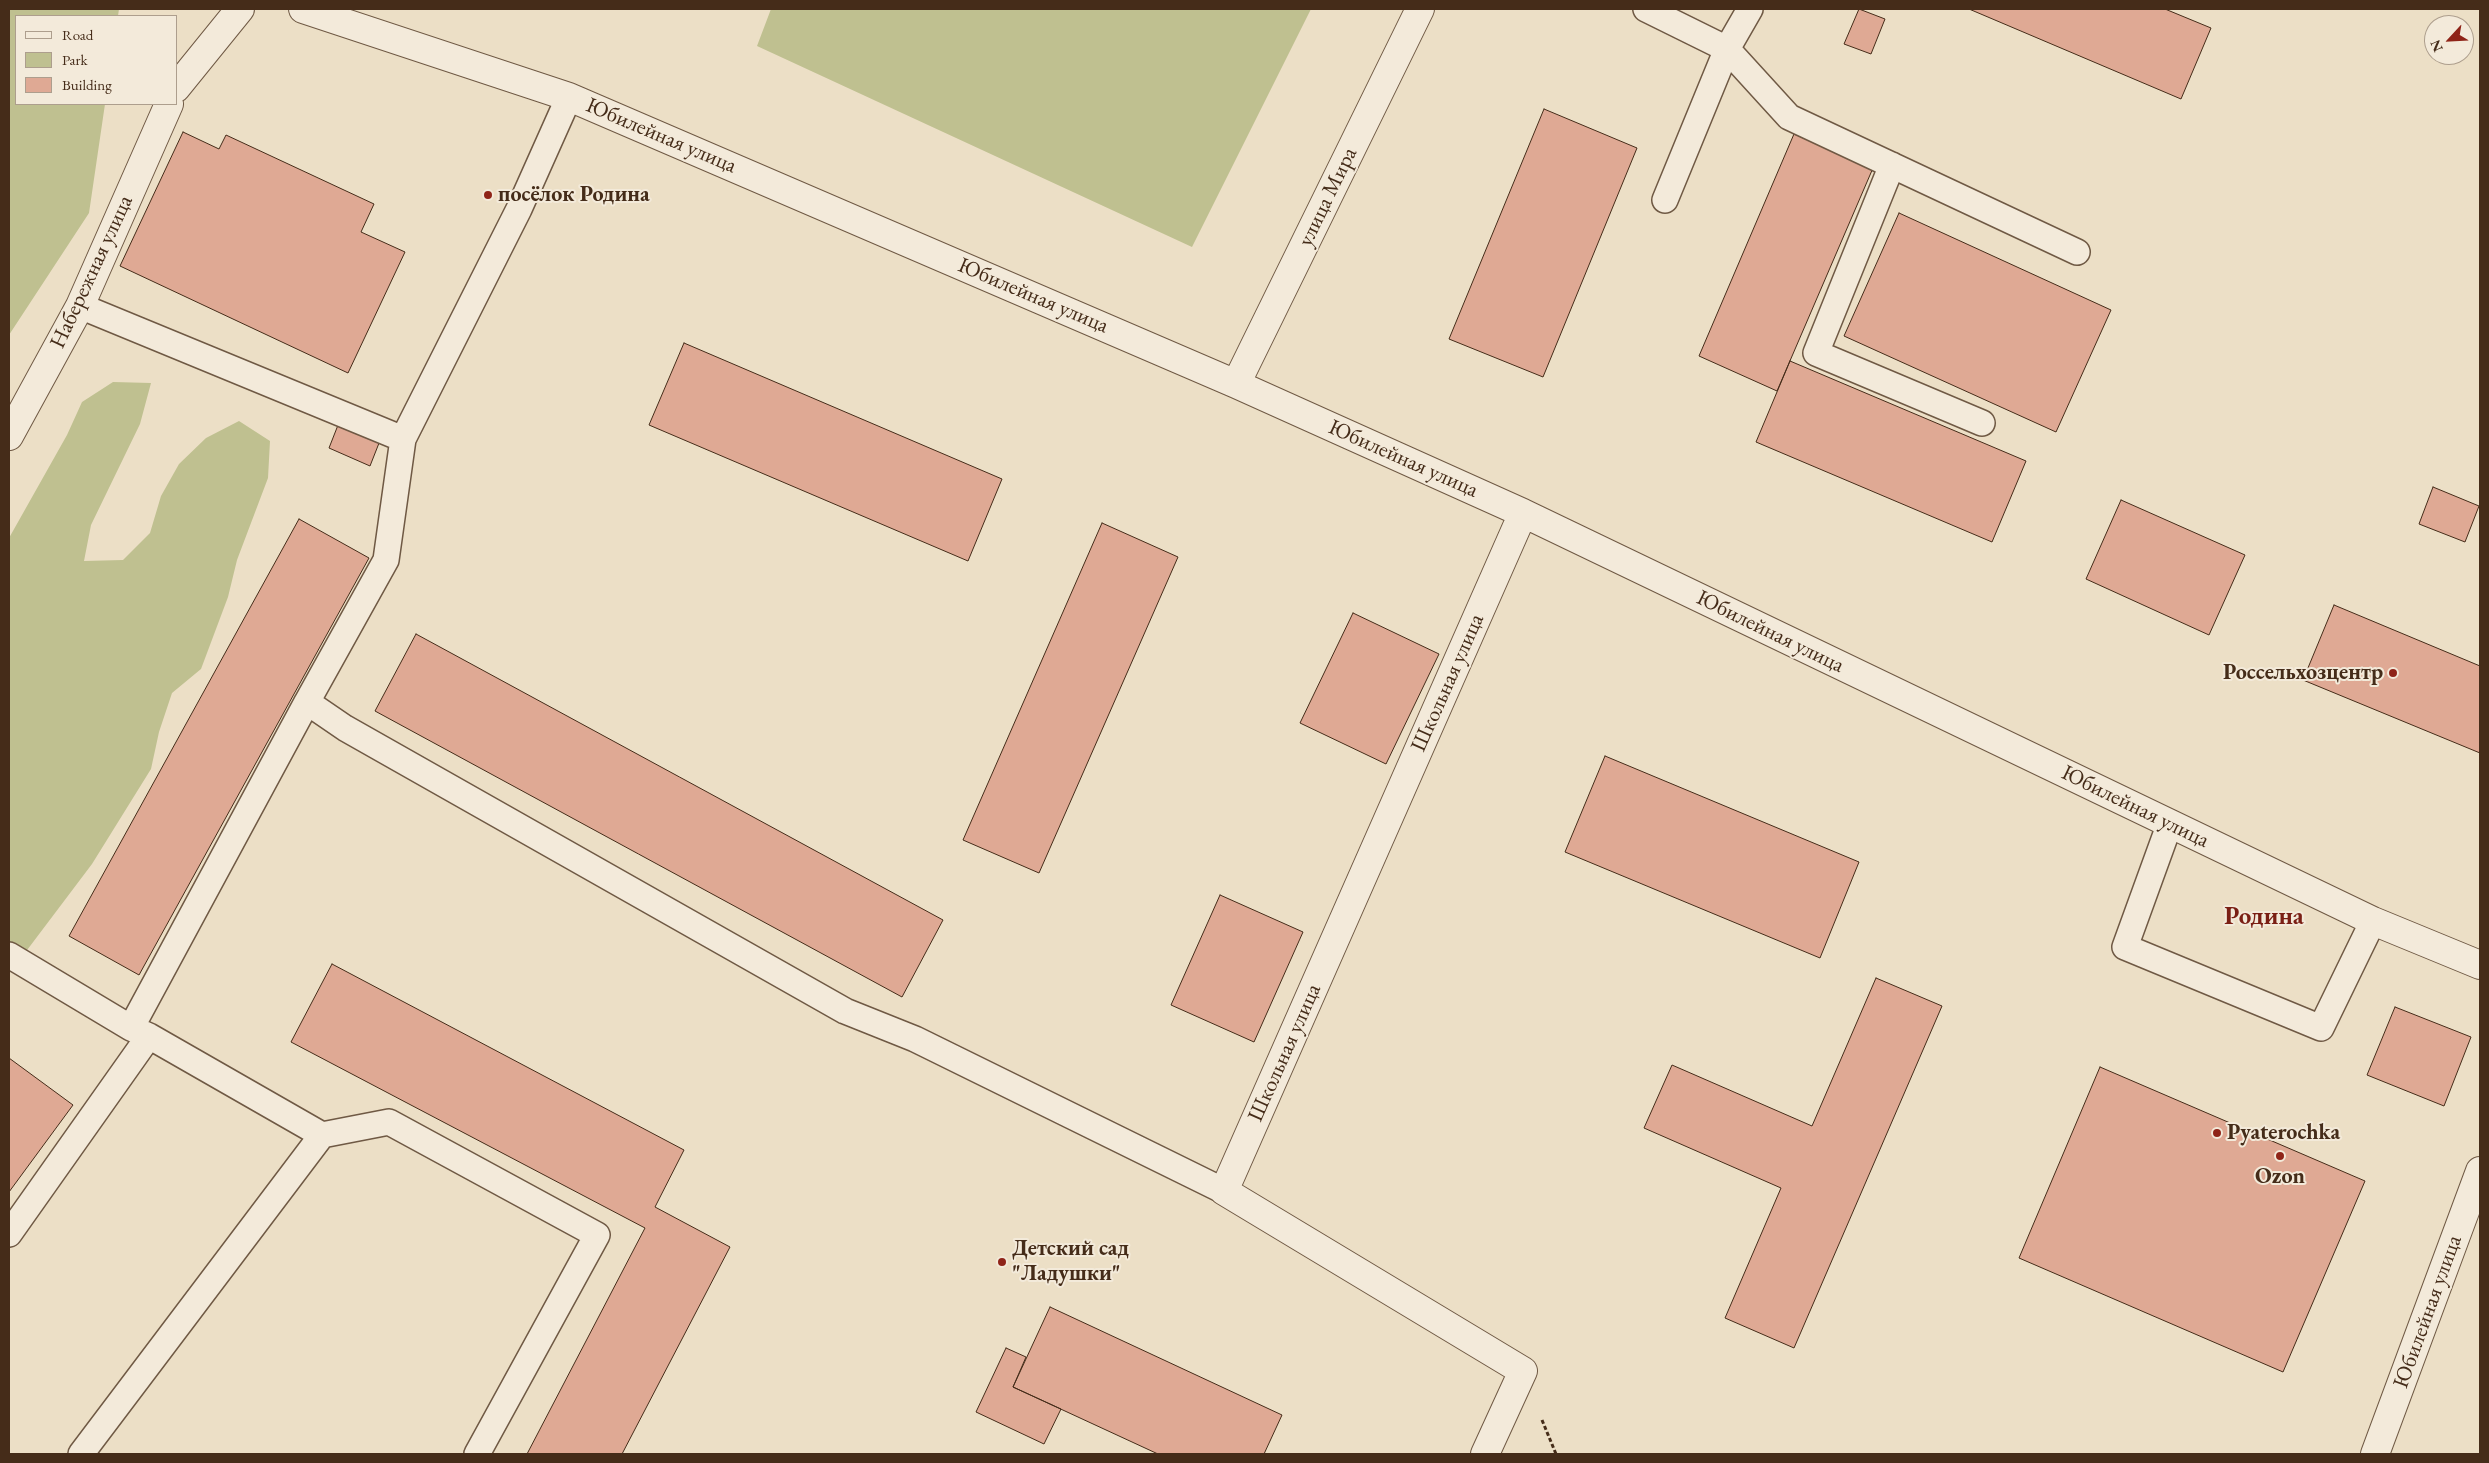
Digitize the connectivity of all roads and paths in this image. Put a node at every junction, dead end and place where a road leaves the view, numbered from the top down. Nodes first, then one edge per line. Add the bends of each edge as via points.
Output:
1 (240, 9) edge
2 (303, 9) edge
3 (1420, 9) edge
4 (1646, 9) edge
5 (1750, 9) edge
6 (1727, 49) junction
7 (178, 86) edge
8 (570, 97) junction
9 (169, 105) edge
10 (1892, 165) junction
11 (1665, 200) dead end
12 (2077, 252) dead end
13 (80, 306) junction
14 (1236, 384) junction
15 (1982, 423) dead end
16 (9, 436) edge
17 (403, 439) junction
18 (1523, 513) junction
19 (307, 702) junction
20 (2170, 823) junction
21 (2373, 921) junction
22 (9, 955) edge
23 (2480, 965) edge
24 (140, 1032) junction
25 (322, 1135) junction
26 (2480, 1170) edge
27 (1224, 1191) junction
28 (9, 1234) edge
29 (81, 1454) edge
30 (476, 1454) edge
31 (1486, 1454) edge
32 (2375, 1454) edge

1 - 7 street
2 - 8 street, Юбилейная улица
3 - 14 street, улица Мира
4 - 6 lane
5 - 6 lane
6 - 10 lane via 1789,117
6 - 11 lane
8 - 14 street, Юбилейная улица
8 - 17 lane via 519,209
9 - 13 street, Набережная улица
10 - 12 lane
10 - 15 lane via 1816,353
13 - 16 street, Набережная улица
13 - 17 lane
14 - 18 street, Юбилейная улица
17 - 19 lane via 386,560
18 - 20 street, Юбилейная улица
18 - 27 street, Школьная улица
19 - 24 lane
19 - 27 lane via 345,728 845,1011 915,1039
20 - 21 street, Юбилейная улица
20 - 21 lane via 2124,947 2321,1028
21 - 23 street, Юбилейная улица
22 - 24 lane
24 - 25 lane
24 - 28 lane
25 - 29 lane
25 - 30 lane via 389,1122 597,1236
26 - 32 street, Юбилейная улица
27 - 31 street via 1523,1371

